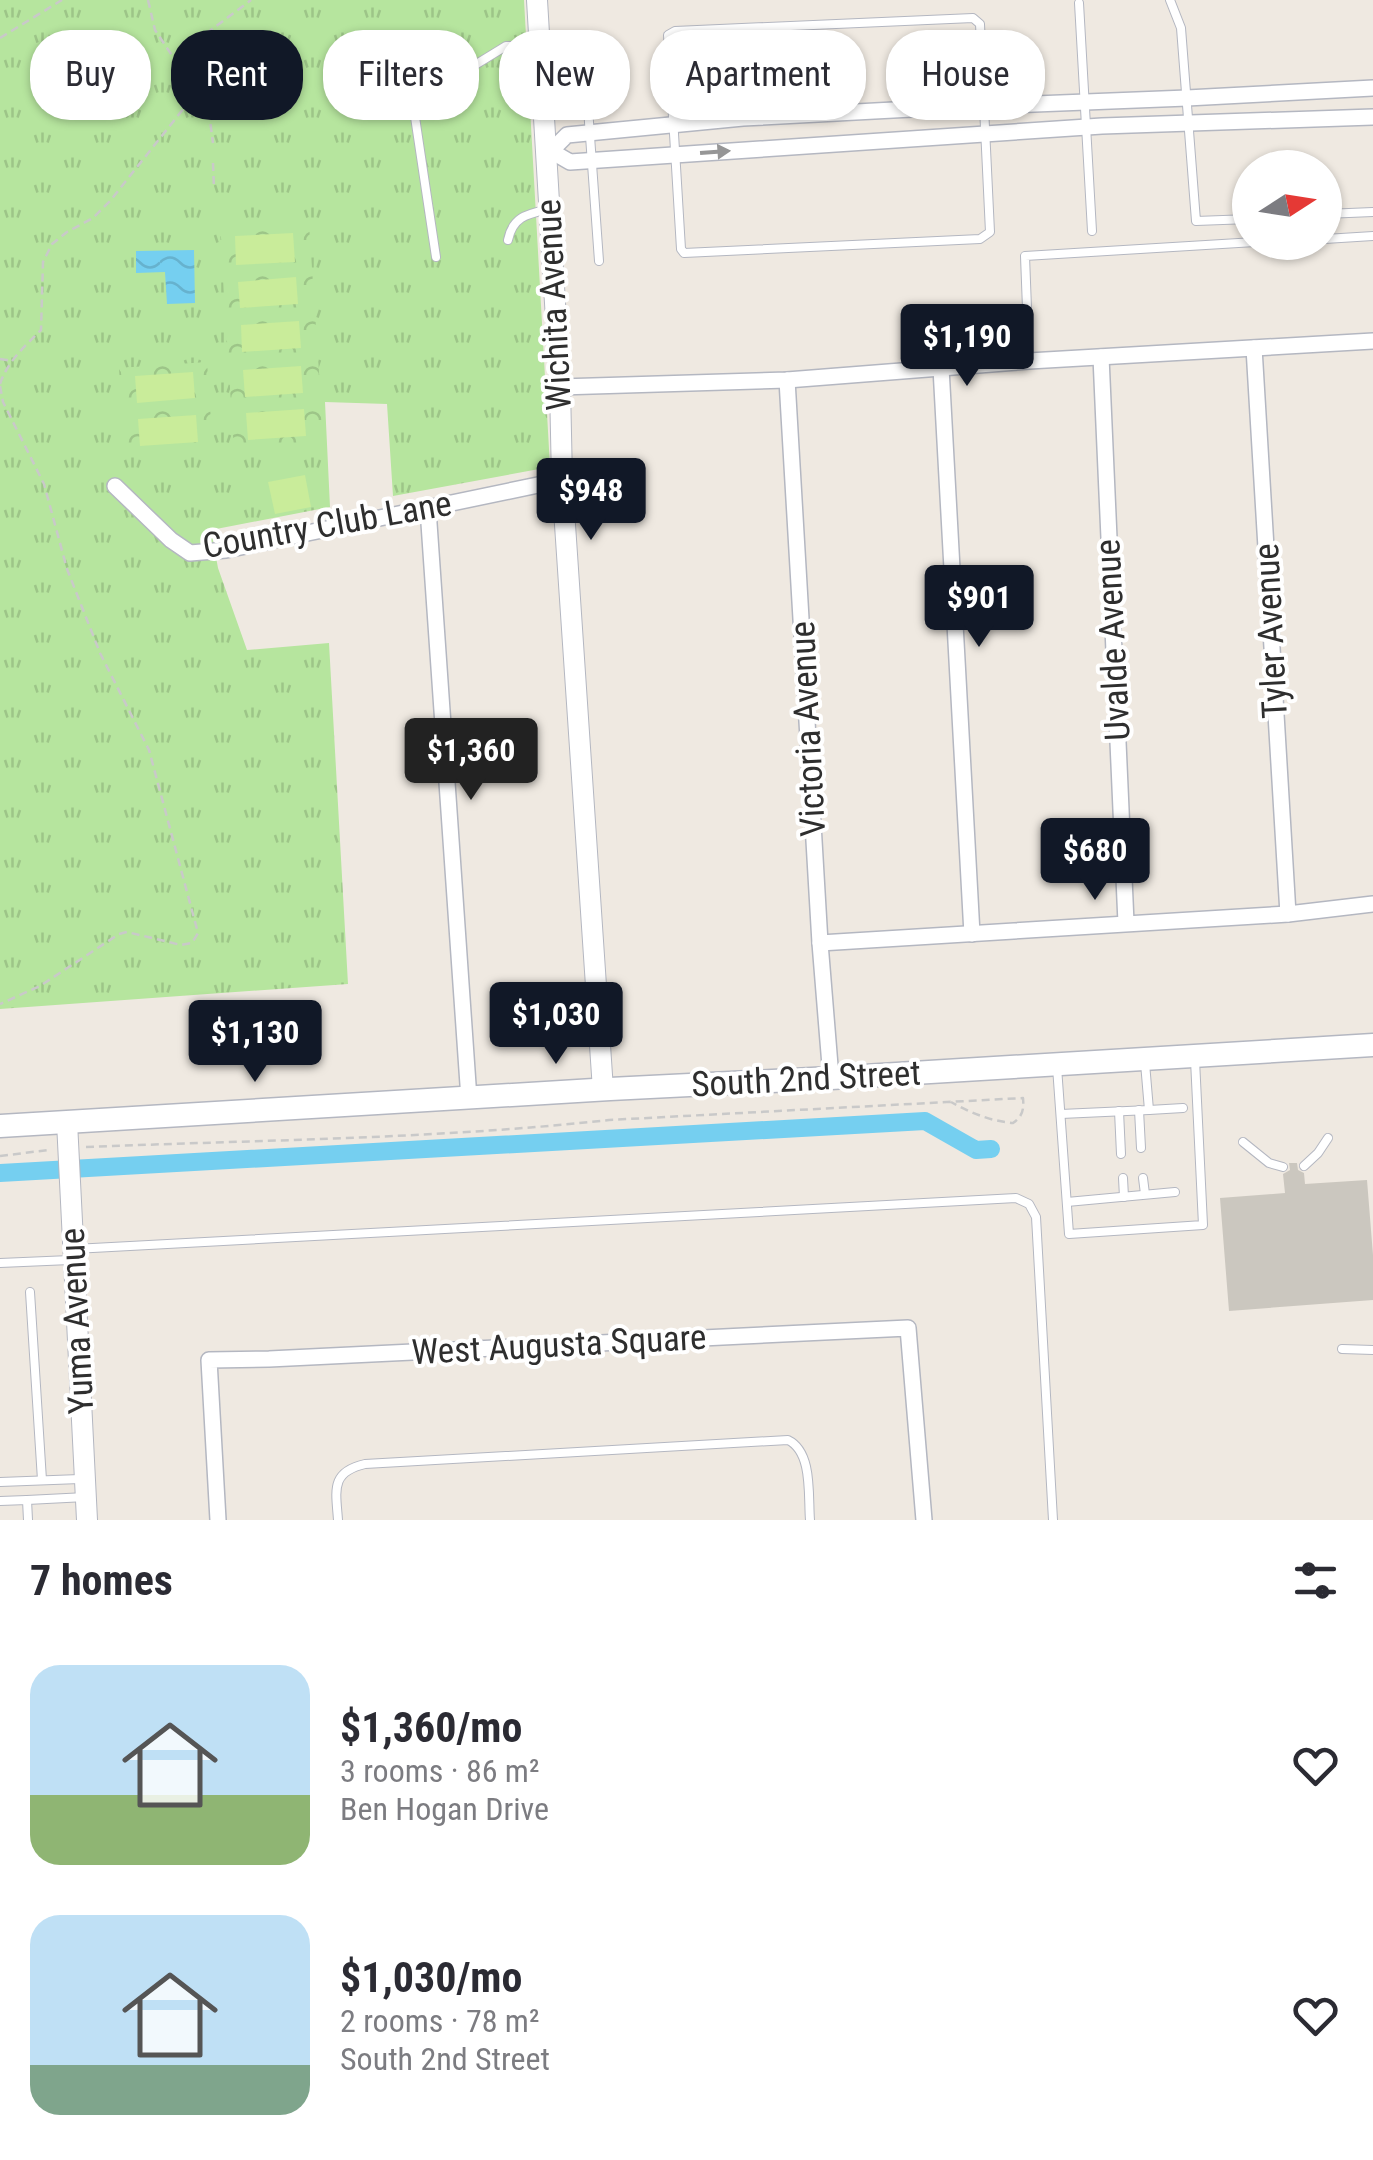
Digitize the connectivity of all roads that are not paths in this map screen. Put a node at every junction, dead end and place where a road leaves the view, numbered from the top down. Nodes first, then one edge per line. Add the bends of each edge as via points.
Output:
1 (537, 0) edge
2 (1170, 0) edge
3 (1079, 3) dead end
4 (539, 30) edge
5 (980, 30) edge
6 (499, 51) edge
7 (1373, 88) edge
8 (1187, 98) junction
9 (1086, 102) junction
10 (1045, 104) edge
11 (886, 111) edge
12 (1373, 117) edge
13 (544, 120) edge
14 (590, 120) edge
15 (986, 120) edge
16 (674, 124) junction
17 (1188, 124) junction
18 (1087, 127) junction
19 (591, 133) junction
20 (986, 134) junction
21 (674, 155) junction
22 (592, 160) junction
23 (549, 209) junction
24 (1373, 212) edge
25 (1342, 213) edge
26 (1232, 219) edge
27 (1092, 231) dead end
28 (1373, 236) edge
29 (1342, 237) edge
30 (508, 240) dead end
31 (1232, 243) edge
32 (436, 258) dead end
33 (599, 261) dead end
34 (1373, 342) edge
35 (1254, 348) junction
36 (1101, 356) junction
37 (1028, 361) junction
38 (941, 368) junction
39 (787, 380) junction
40 (560, 387) junction
41 (562, 480) junction
42 (115, 486) dead end
43 (428, 509) junction
44 (1373, 904) edge
45 (1288, 914) junction
46 (1126, 923) junction
47 (972, 934) junction
48 (820, 943) junction
49 (1373, 1044) edge
50 (1194, 1056) junction
51 (1145, 1059) junction
52 (1057, 1064) junction
53 (831, 1078) junction
54 (603, 1090) junction
55 (469, 1099) junction
56 (1183, 1108) dead end
57 (1144, 1110) junction
58 (1119, 1111) junction
59 (1060, 1114) junction
60 (67, 1122) junction
61 (0, 1126) edge
62 (1328, 1138) dead end
63 (1243, 1142) dead end
64 (1141, 1148) dead end
65 (1121, 1154) dead end
66 (1304, 1166) dead end
67 (1283, 1168) dead end
68 (1123, 1178) dead end
69 (1143, 1178) dead end
70 (1174, 1192) dead end
71 (1145, 1194) junction
72 (1124, 1197) junction
73 (1067, 1202) junction
74 (74, 1255) junction
75 (0, 1263) edge
76 (30, 1292) dead end
77 (1342, 1349) dead end
78 (1373, 1350) edge
79 (42, 1480) junction
80 (0, 1482) edge
81 (85, 1488) junction
82 (27, 1500) junction
83 (0, 1501) edge
84 (28, 1520) edge
85 (87, 1520) edge
86 (218, 1520) edge
87 (338, 1520) edge
88 (810, 1520) edge
89 (924, 1520) edge
90 (1053, 1520) edge

1 - 4 street, Wichita Avenue
2 - 8 lane via 1181,28
3 - 9 lane
5 - 16 lane via 974,18 674,31 668,35
6 - 32 lane via 475,66 431,65 415,74 412,97
7 - 8 street
8 - 9 street
8 - 17 lane
9 - 10 street
9 - 18 lane
11 - 16 street
12 - 17 street
13 - 23 street, Wichita Avenue
14 - 19 lane
15 - 20 lane
16 - 19 street
16 - 21 lane
17 - 18 street
17 - 26 lane via 1196,222
18 - 20 street
18 - 27 lane
19 - 22 lane
19 - 22 street via 567,135 551,150 570,162
21 -> 20 street
20 - 21 lane via 990,232 980,239 684,253
21 - 22 street
22 - 33 lane
23 - 30 lane via 522,215
23 - 40 street, Wichita Avenue
24 - 25 lane
28 - 29 lane
31 - 37 lane via 1025,256
34 - 35 street
35 - 36 street
35 - 45 street, Tyler Avenue
36 - 37 street
36 - 46 street, Uvalde Avenue
37 - 38 street
38 - 39 street
38 - 47 street
39 - 40 street
39 - 48 street, Victoria Avenue
40 - 41 street, Wichita Avenue
41 - 43 street, Country Club Lane
41 - 54 street, Wichita Avenue
42 - 43 street, Country Club Lane via 190,553
43 - 55 street
44 - 45 street
45 - 46 street
46 - 47 street
47 - 48 street
48 - 53 street, Victoria Avenue
49 - 50 main road, South 2nd Street
50 - 51 main road, South 2nd Street
50 - 73 lane via 1202,1225 1070,1234
51 - 52 main road, South 2nd Street
51 - 57 lane
52 - 53 main road, South 2nd Street
52 - 59 lane
53 - 54 main road, South 2nd Street
54 - 55 main road, South 2nd Street
55 - 60 main road, South 2nd Street
56 - 57 lane
57 - 58 lane
57 - 64 lane
58 - 59 lane
58 - 65 lane
59 - 73 lane
60 - 61 main road, South 2nd Street
60 - 74 street, Yuma Avenue
62 - 66 lane
63 - 67 lane
68 - 72 lane
69 - 71 lane
70 - 71 lane
71 - 72 lane
72 - 73 lane
74 - 75 lane
74 - 81 street, Yuma Avenue
74 - 90 lane via 1016,1198 1036,1217
76 - 79 lane
77 - 78 lane
79 - 80 lane
79 - 81 lane
81 - 82 lane
81 - 85 street, Yuma Avenue
82 - 83 lane
82 - 84 lane
86 - 89 street, West Augusta Square via 209,1360 908,1328
87 - 88 lane via 337,1481 365,1464 788,1440 804,1462

